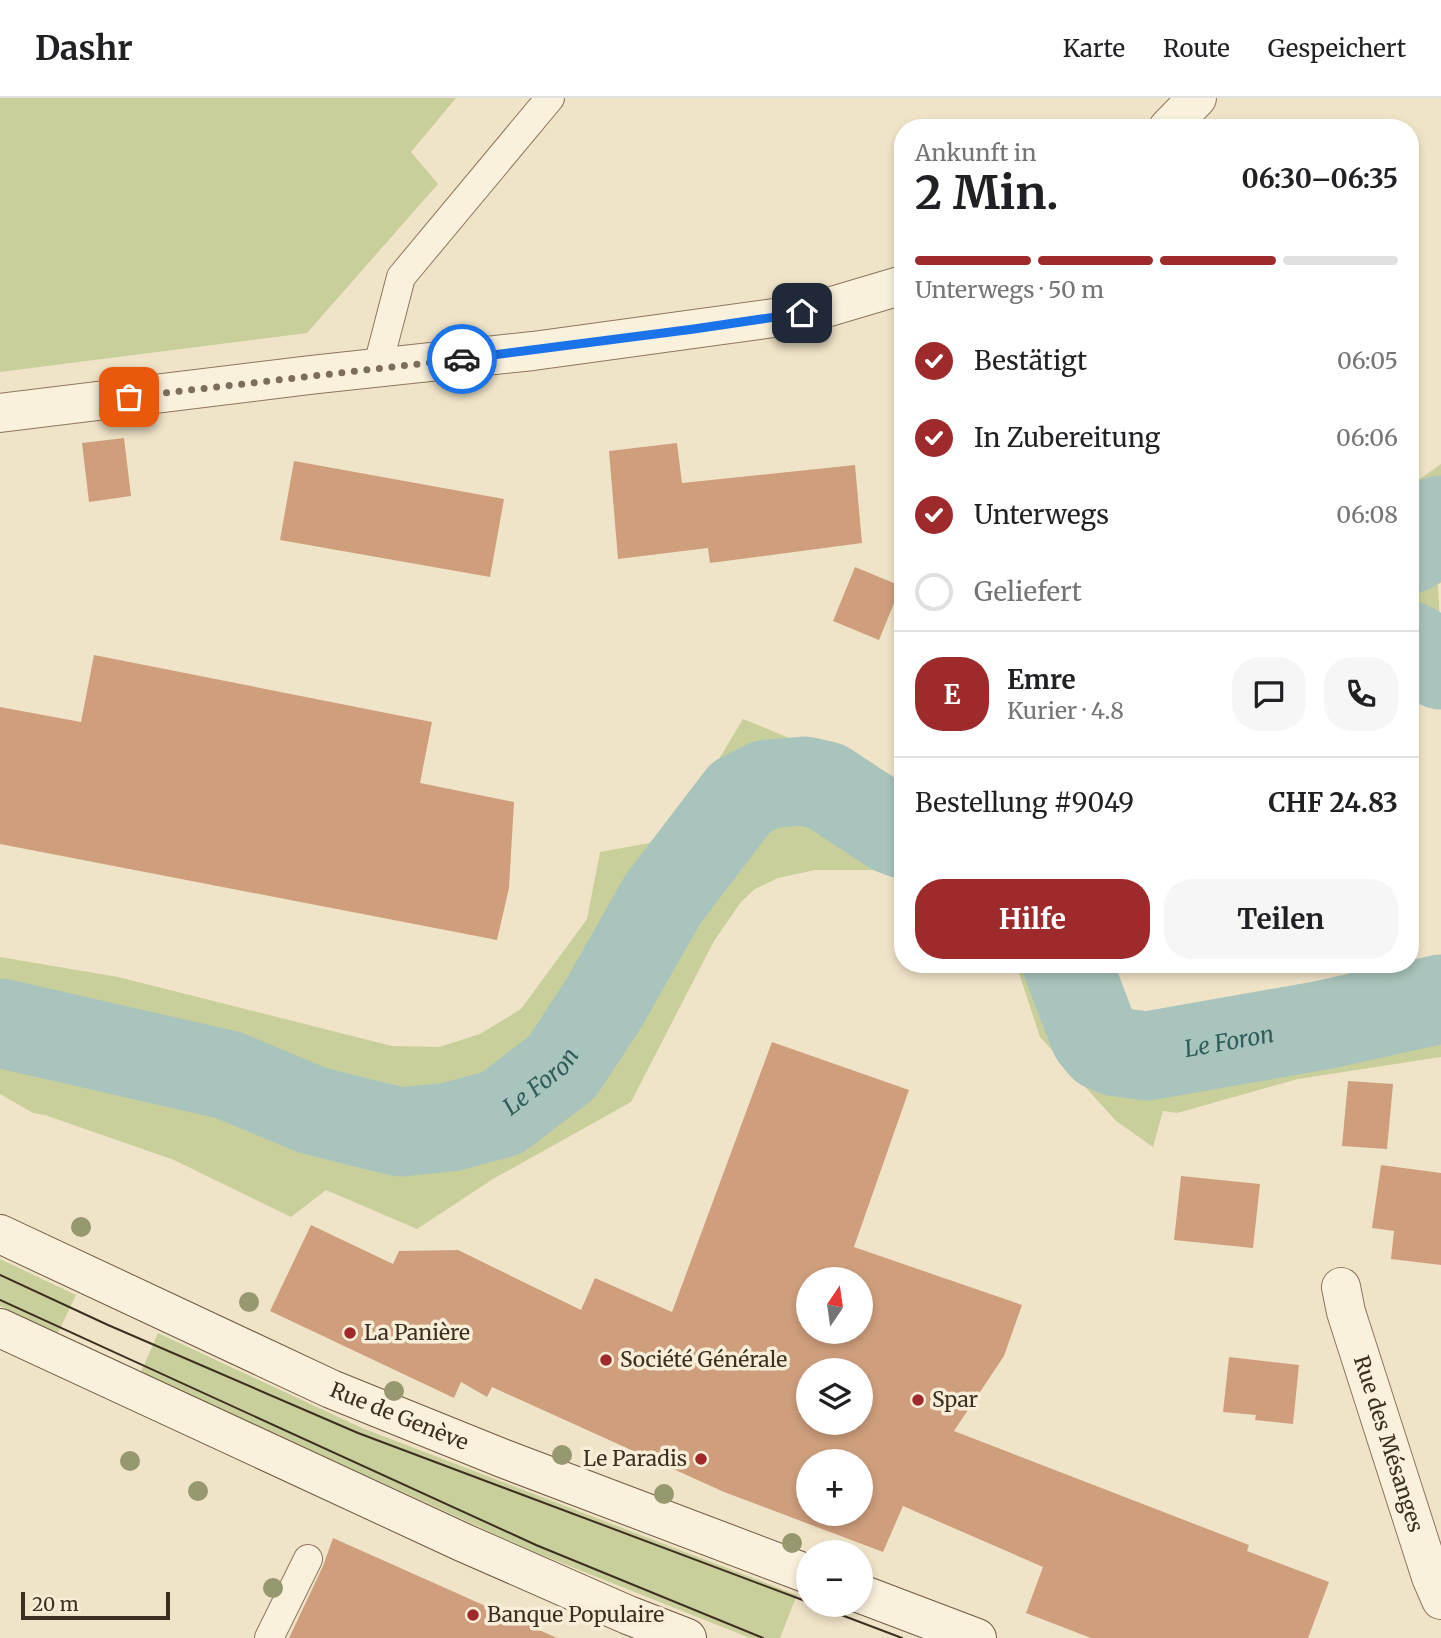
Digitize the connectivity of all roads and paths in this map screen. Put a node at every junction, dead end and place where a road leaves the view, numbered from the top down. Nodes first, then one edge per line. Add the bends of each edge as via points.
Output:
1 (550, 98) edge
2 (1197, 98) edge
3 (1177, 119) edge
4 (894, 288) edge
5 (377, 369) junction
6 (0, 413) edge
7 (0, 1234) edge
8 (1341, 1287) dead end
9 (0, 1328) edge
10 (308, 1559) dead end
11 (796, 1569) edge
12 (873, 1599) edge
13 (1441, 1600) edge
14 (269, 1638) edge
15 (687, 1638) edge
16 (977, 1638) edge

1 - 5 lane via 401,277
2 - 3 main road
4 - 5 main road via 774,318
5 - 6 main road
7 - 11 main road, Rue de Genève via 331,1389
8 - 13 main road, Rue des Mésanges
9 - 15 main road via 462,1542
10 - 14 lane
12 - 16 main road

